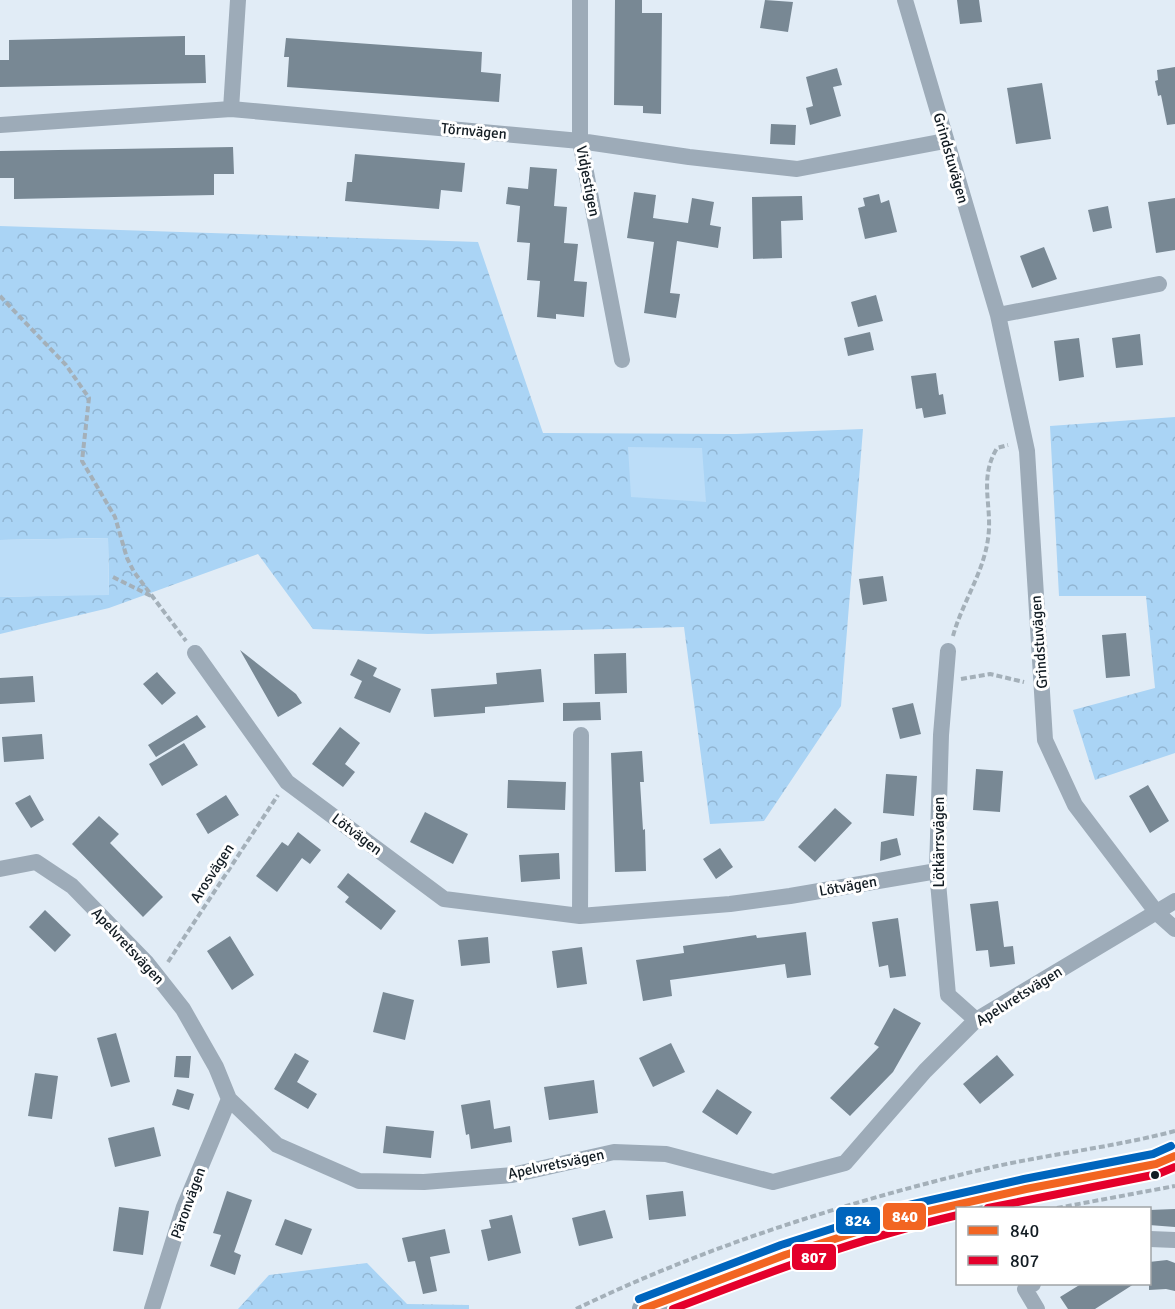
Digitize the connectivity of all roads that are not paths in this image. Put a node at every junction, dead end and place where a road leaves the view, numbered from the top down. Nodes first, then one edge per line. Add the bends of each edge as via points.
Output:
1 (238, 0) edge
2 (580, 0) edge
3 (905, 0) edge
4 (231, 109) junction
5 (0, 125) edge
6 (580, 141) junction
7 (945, 141) junction
8 (1159, 284) dead end
9 (998, 315) junction
10 (622, 360) dead end
11 (948, 651) road end
12 (195, 653) road end
13 (581, 735) dead end
14 (0, 869) edge
15 (937, 871) junction
16 (1175, 901) edge
17 (1157, 914) junction
18 (580, 916) junction
19 (1175, 929) edge
20 (976, 1020) junction
21 (229, 1099) junction
22 (1169, 1161) edge
23 (1151, 1239) edge
24 (1175, 1240) edge
25 (1026, 1285) edge
26 (152, 1309) edge
27 (643, 1309) edge
28 (1037, 1309) edge

1 - 4 street
2 - 6 street, Vidjestigen
3 - 7 street, Grindstuvägen
4 - 5 street, Törnvägen
4 - 6 street, Törnvägen
6 - 7 street, Törnvägen via 797,170
6 - 10 street, Vidjestigen
7 - 9 street, Grindstuvägen
8 - 9 street
9 - 17 street, Grindstuvägen via 1027,452 1045,740 1076,805
11 - 15 street, Lötkärrsvägen
12 - 18 street, Lötvägen via 287,782 444,899
13 - 18 street
14 - 21 street, Apelvretsvägen via 36,862 72,886 146,962 183,1009
15 - 18 street, Lötvägen via 740,903
15 - 20 street, Lötkärrsvägen via 948,995
16 - 17 street, Apelvretsvägen
17 - 19 street, Grindstuvägen
17 - 20 street, Apelvretsvägen
20 - 21 street, Apelvretsvägen via 925,1071 845,1163 773,1182 666,1154 614,1152 512,1175 424,1182 359,1181 277,1145
21 - 26 street, Päronvägen via 184,1207
22 - 27 main road via 903,1217 785,1255
23 - 24 street
25 - 28 street

